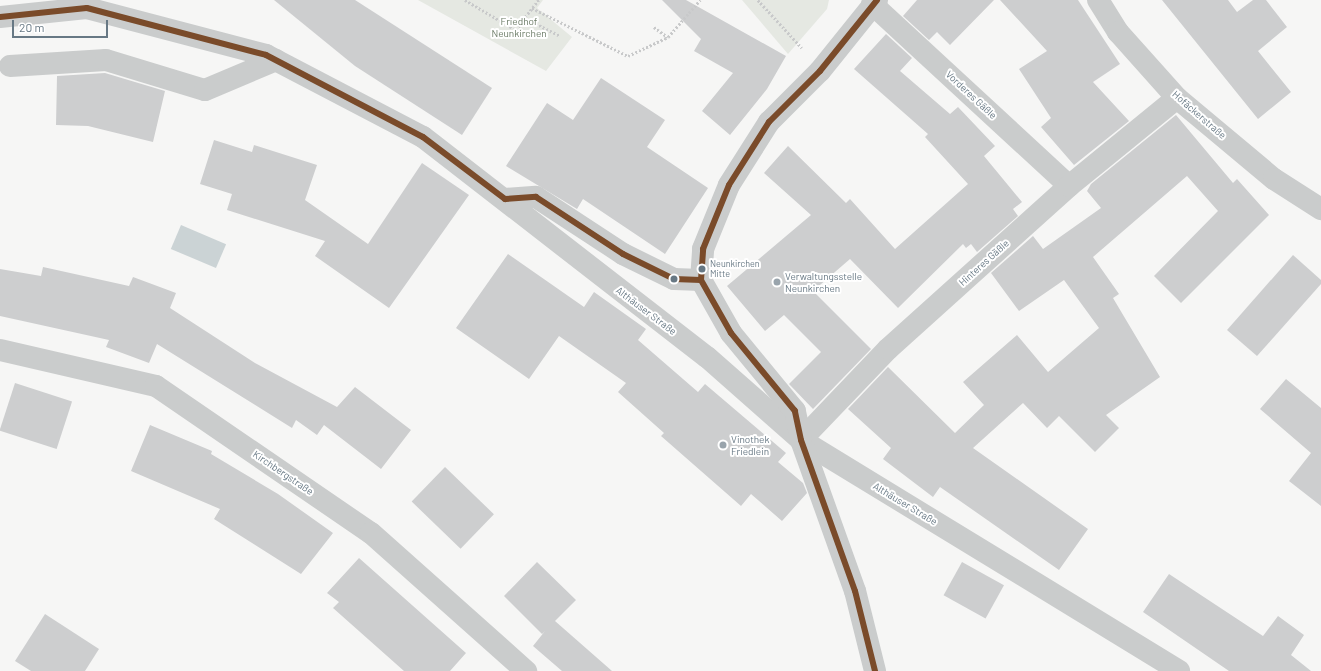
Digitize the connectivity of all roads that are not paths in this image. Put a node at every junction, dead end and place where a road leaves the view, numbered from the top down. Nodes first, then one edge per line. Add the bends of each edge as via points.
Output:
1 (1098, 0) edge
2 (875, 2) edge
3 (88, 4) edge
4 (0, 17) edge
5 (276, 60) junction
6 (10, 66) dead end
7 (1177, 98) junction
8 (1069, 186) junction
9 (505, 199) junction
10 (1321, 209) edge
11 (701, 280) junction
12 (0, 350) edge
13 (801, 440) junction
14 (526, 671) edge
15 (875, 671) edge
16 (1179, 671) edge

1 - 7 street, Hofäckerstraße via 1118,32
2 - 8 street, Vorderes Gäßle
2 - 11 street via 820,70 769,122 729,185 703,249
3 - 4 street, Althäuser Straße
3 - 5 street, Althäuser Straße
5 - 6 street via 205,90 106,60
5 - 9 street, Althäuser Straße via 423,137
7 - 8 street, Hinteres Gäßle
7 - 10 street, Hofäckerstraße via 1274,179
8 - 13 street, Hinteres Gäßle via 888,349
9 - 11 street via 536,197 623,254 674,279
9 - 13 street, Althäuser Straße via 547,236 708,357
11 - 13 street via 731,333 795,411
12 - 14 street, Kirchbergstraße via 156,386 371,533
13 - 15 street via 855,591
13 - 16 street, Althäuser Straße

